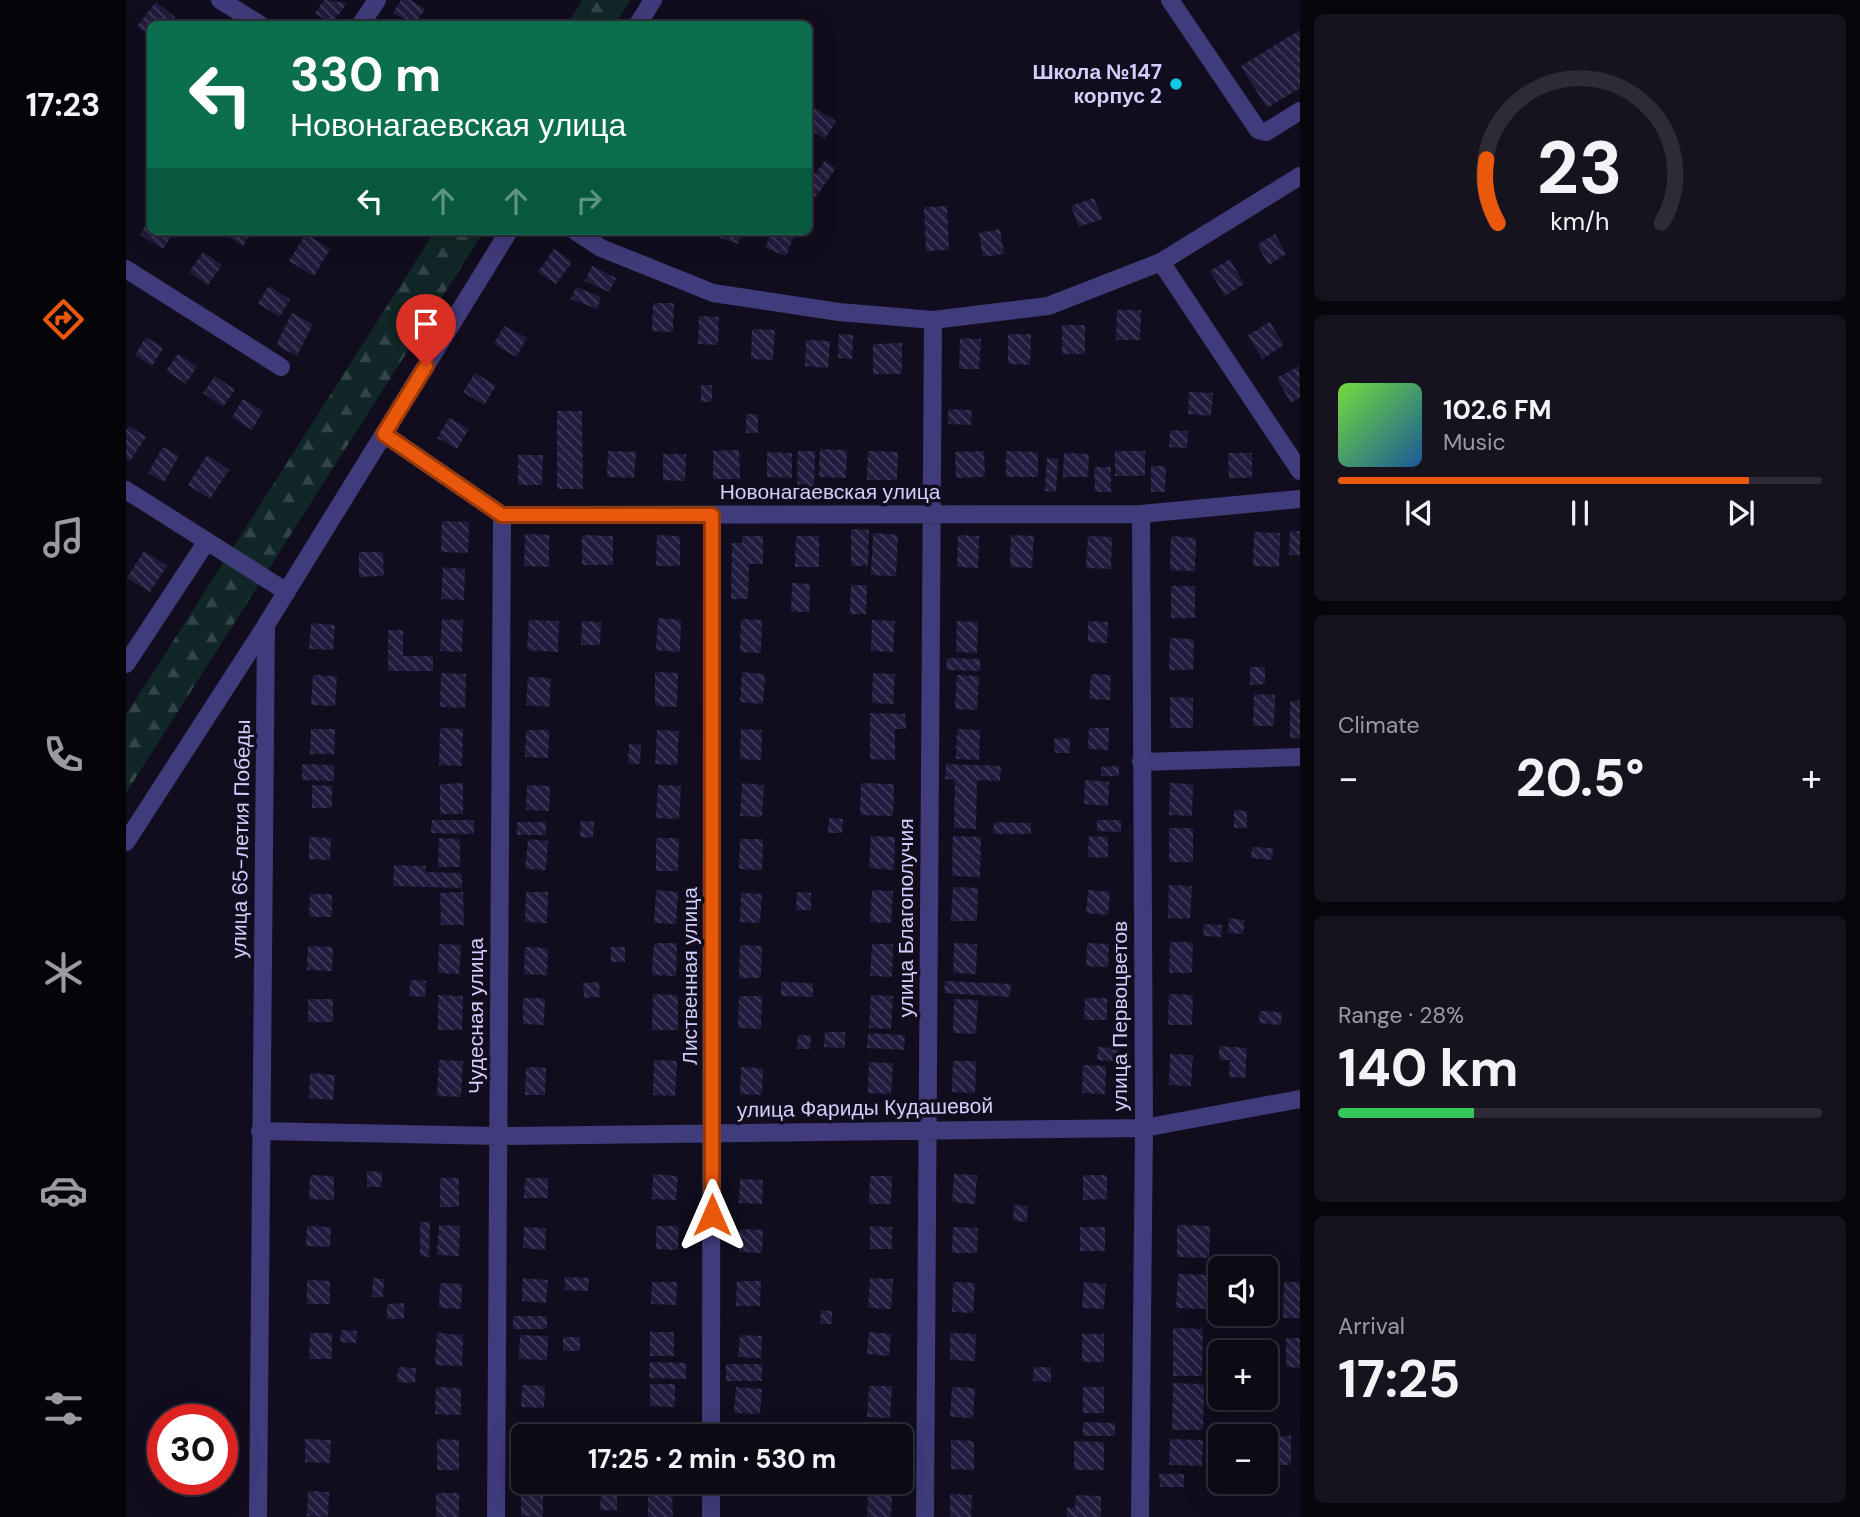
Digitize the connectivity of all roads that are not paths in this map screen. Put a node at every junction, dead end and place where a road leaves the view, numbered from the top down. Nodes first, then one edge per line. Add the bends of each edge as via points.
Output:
1 (377, 0) edge
2 (653, 0) edge
3 (1170, 0) edge
4 (229, 2) edge
5 (255, 21) edge
6 (363, 21) edge
7 (640, 21) edge
8 (1300, 111) edge
9 (1300, 176) edge
10 (507, 235) edge
11 (581, 235) edge
12 (1161, 262) junction
13 (126, 269) edge
14 (933, 320) junction
15 (281, 367) dead end
16 (384, 434) junction
17 (1300, 471) edge
18 (126, 490) edge
19 (1300, 499) edge
20 (932, 514) junction
21 (1141, 514) junction
22 (502, 515) junction
23 (712, 515) junction
24 (207, 541) junction
25 (287, 592) junction
26 (266, 625) junction
27 (126, 664) edge
28 (1300, 757) edge
29 (1141, 761) junction
30 (126, 842) edge
31 (1300, 1099) edge
32 (1143, 1128) junction
33 (928, 1129) junction
34 (260, 1131) junction
35 (713, 1132) junction
36 (498, 1136) junction
37 (711, 1424) edge
38 (711, 1494) edge
39 (258, 1517) edge
40 (496, 1517) edge
41 (711, 1517) edge
42 (925, 1517) edge
43 (1140, 1517) edge

1 - 6 street
2 - 7 street
3 - 8 street via 1258,130 1266,132
4 - 5 street
9 - 12 street
10 - 16 street
11 - 14 street via 601,248 713,293 839,312
12 - 14 street via 1048,306
12 - 17 street
13 - 15 street
14 - 20 street, улица Благополучия
16 - 22 street
16 - 25 street
18 - 24 street
19 - 21 street, Новонагаевская улица
20 - 21 street, Новонагаевская улица
20 - 23 street, Новонагаевская улица
20 - 33 street, улица Благополучия
21 - 29 street, улица Первоцветов
22 - 23 street, Новонагаевская улица
22 - 36 street, Чудесная улица
23 - 35 street, Лиственная улица
24 - 25 street
24 - 27 street
25 - 26 street
26 - 30 street
26 - 34 street, улица 65-летия Победы
28 - 29 street
29 - 32 street, улица Первоцветов
31 - 32 street, улица Фариды Кудашевой
32 - 33 street, улица Фариды Кудашевой
32 - 43 street, улица Первоцветов
33 - 35 street, улица Фариды Кудашевой
33 - 42 street, улица Благополучия
34 - 36 street, улица Фариды Кудашевой
34 - 39 street, улица 65-летия Победы
35 - 36 street, улица Фариды Кудашевой
35 - 37 street, Лиственная улица
36 - 40 street, Чудесная улица
38 - 41 street

